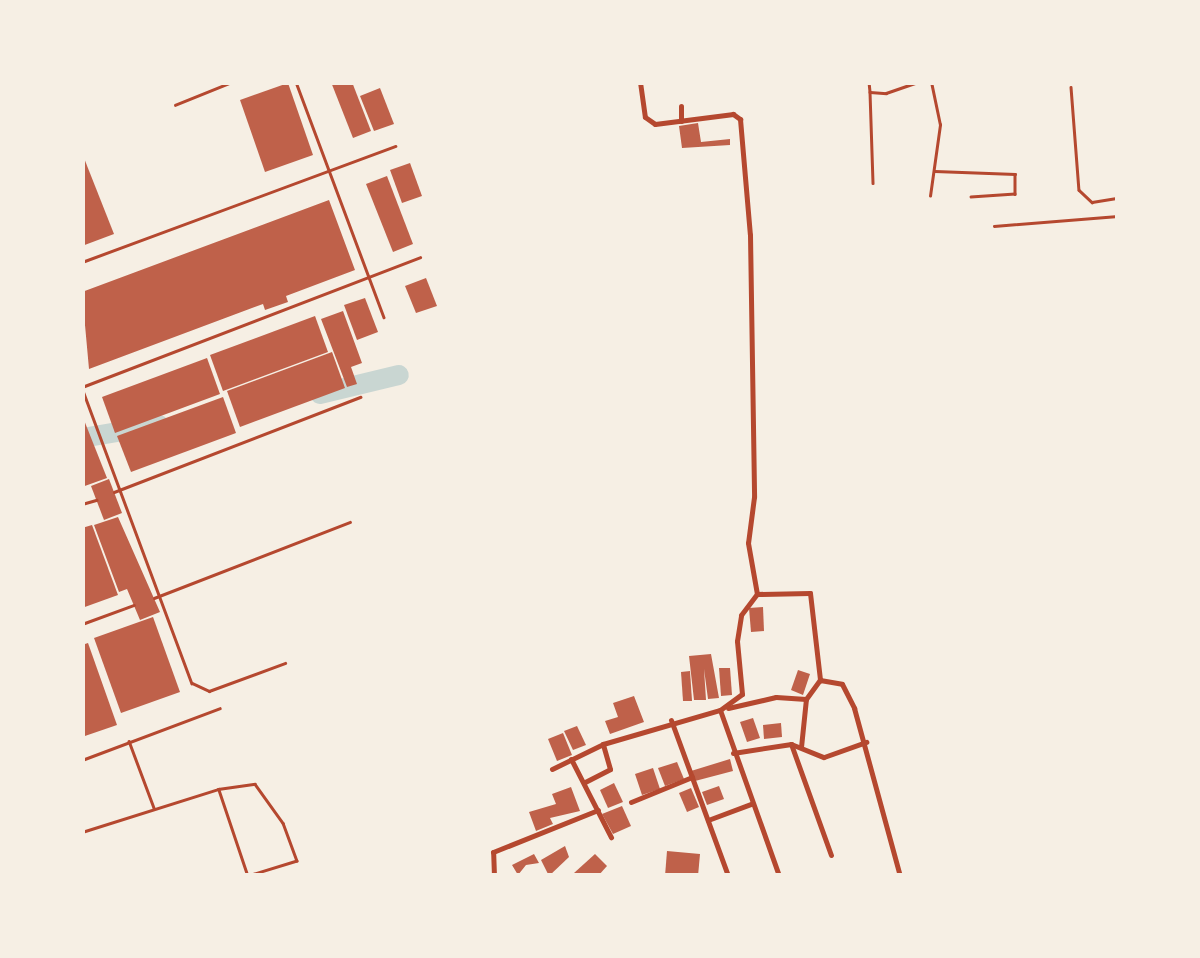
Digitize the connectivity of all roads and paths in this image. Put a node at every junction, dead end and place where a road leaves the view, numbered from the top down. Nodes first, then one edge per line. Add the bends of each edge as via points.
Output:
1 (232, 82) edge
2 (296, 82) edge
3 (640, 82) edge
4 (869, 82) edge
5 (918, 82) edge
6 (931, 82) edge
7 (1060, 82) edge
8 (1092, 82) edge
9 (1071, 86) junction
10 (870, 92) junction
11 (175, 105) dead end
12 (681, 106) dead end
13 (681, 121) junction
14 (396, 146) dead end
15 (935, 170) junction
16 (330, 171) junction
17 (872, 183) dead end
18 (930, 196) dead end
19 (972, 197) dead end
20 (1118, 198) edge
21 (1118, 216) edge
22 (994, 226) dead end
23 (420, 257) dead end
24 (82, 262) edge
25 (369, 276) junction
26 (384, 317) dead end
27 (82, 388) edge
28 (360, 397) dead end
29 (121, 490) junction
30 (114, 492) dead end
31 (96, 500) dead end
32 (82, 504) edge
33 (350, 522) dead end
34 (757, 594) junction
35 (162, 595) junction
36 (154, 598) dead end
37 (134, 605) dead end
38 (82, 624) edge
39 (285, 662) dead end
40 (820, 680) junction
41 (806, 699) junction
42 (220, 708) dead end
43 (720, 710) junction
44 (670, 720) junction
45 (129, 742) junction
46 (866, 742) junction
47 (603, 744) junction
48 (790, 744) junction
49 (801, 747) junction
50 (733, 754) junction
51 (571, 758) junction
52 (82, 760) edge
53 (552, 768) dead end
54 (692, 778) junction
55 (585, 782) junction
56 (218, 789) junction
57 (631, 802) dead end
58 (751, 804) junction
59 (155, 809) junction
60 (598, 810) junction
61 (708, 820) junction
62 (82, 832) edge
63 (611, 838) dead end
64 (832, 855) dead end
65 (248, 875) edge
66 (494, 876) edge
67 (728, 876) edge
68 (780, 876) edge
69 (900, 876) edge

1 - 11 lane
2 - 16 lane
3 - 13 street via 645,117 655,124
4 - 10 lane
5 - 10 lane
6 - 15 lane via 940,126
7 - 9 lane
8 - 9 lane
9 - 20 lane via 1079,190 1092,202
10 - 17 lane
12 - 13 street
13 - 34 street via 737,114 750,235 754,498 748,544
14 - 16 lane
15 - 18 lane
15 - 19 lane via 1016,174 1016,194
16 - 24 lane
16 - 25 lane
21 - 22 lane
23 - 25 lane
25 - 26 lane
25 - 27 lane
27 - 29 lane
28 - 29 lane
29 - 30 lane
29 - 35 lane
31 - 32 lane
33 - 35 lane
34 - 40 street via 810,593
34 - 43 street via 741,615 737,641 742,694
35 - 36 lane
35 - 39 lane via 200,690
37 - 38 lane
40 - 41 street
40 - 46 street via 842,684
41 - 43 street via 776,697
41 - 49 street
42 - 45 lane
43 - 44 street
43 - 50 street
44 - 47 street
44 - 54 street
45 - 52 lane
45 - 59 lane
46 - 49 street via 824,757
46 - 69 street
47 - 51 street
47 - 55 street via 610,768
48 - 49 street
48 - 50 street
48 - 64 street
50 - 58 street
51 - 53 street
51 - 55 street
54 - 57 street
54 - 61 street
55 - 60 street
56 - 59 lane
56 - 65 lane
56 - 65 lane via 245,783 263,790 296,861
58 - 61 street
58 - 68 street
59 - 62 lane
60 - 63 street
60 - 66 street via 493,852
61 - 67 street

